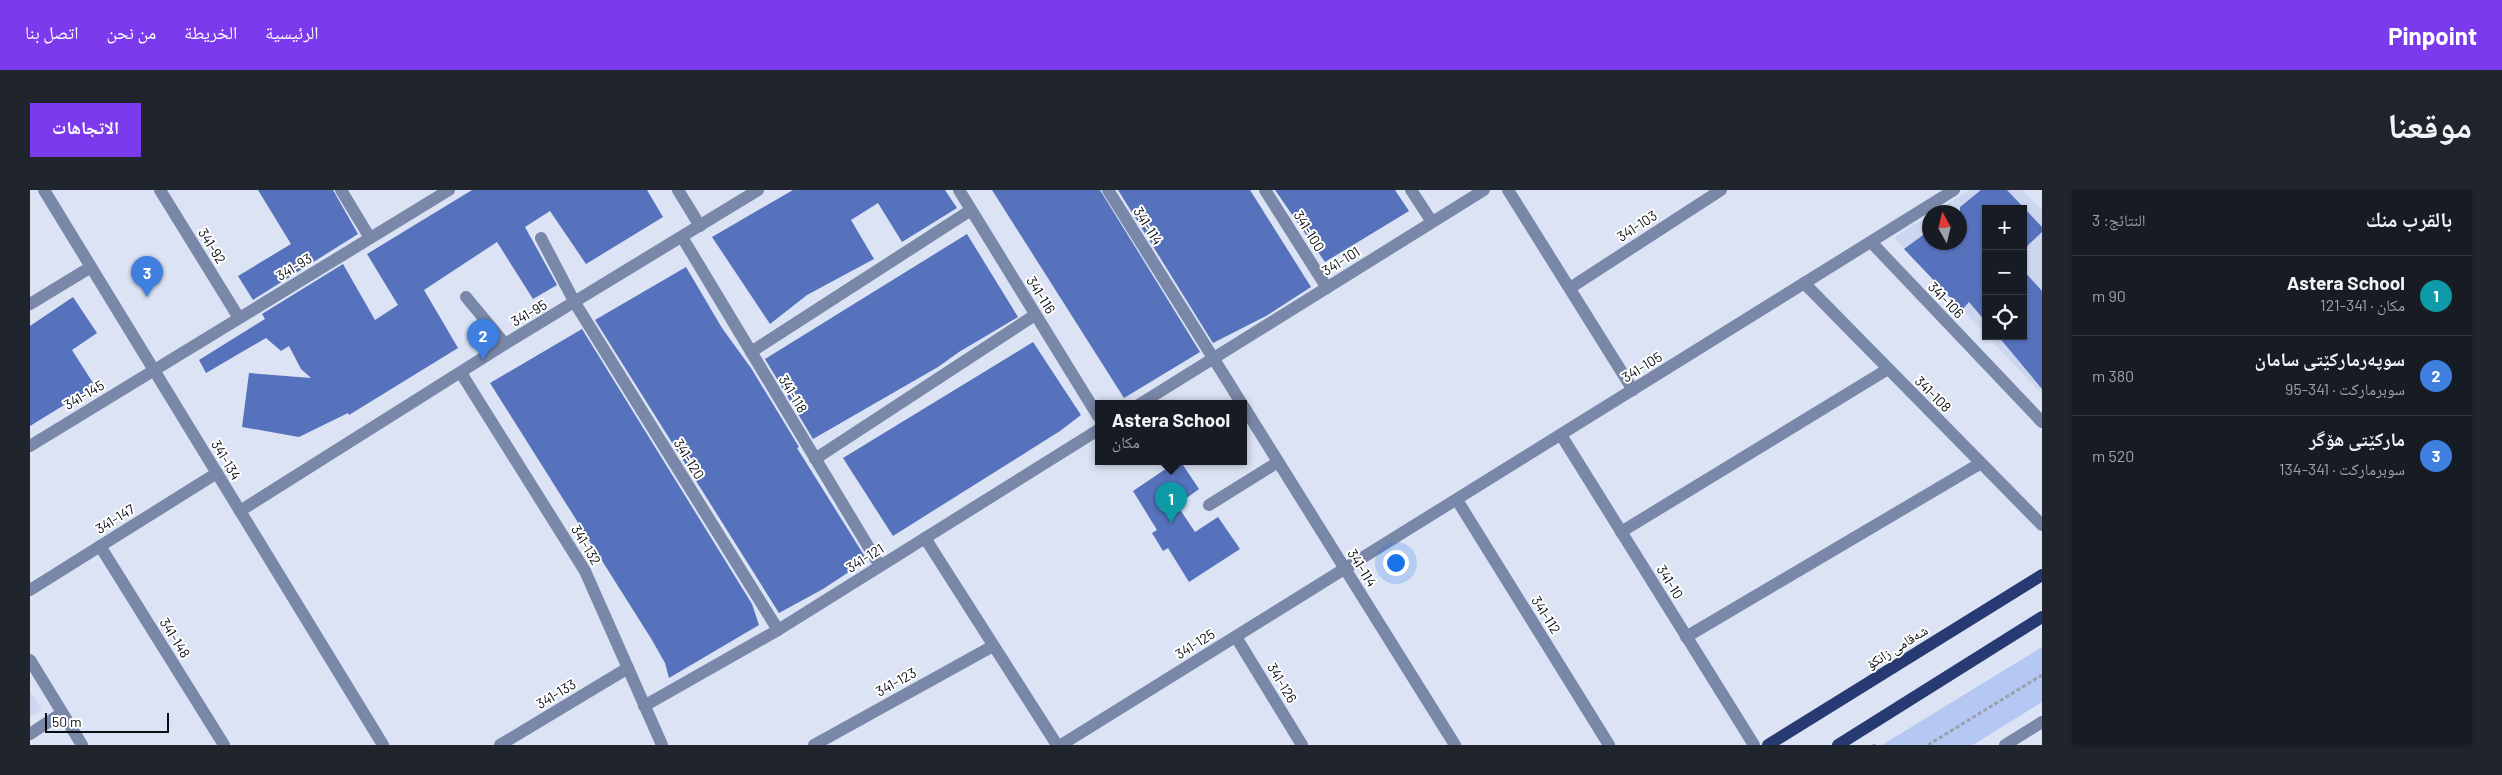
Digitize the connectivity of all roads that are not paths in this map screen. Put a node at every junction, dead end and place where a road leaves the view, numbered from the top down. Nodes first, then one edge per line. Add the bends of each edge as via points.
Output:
1 (44, 190) edge
2 (160, 190) edge
3 (341, 190) edge
4 (449, 190) edge
5 (678, 190) edge
6 (758, 190) edge
7 (959, 190) edge
8 (1108, 190) edge
9 (1265, 190) edge
10 (1411, 190) edge
11 (1484, 190) edge
12 (1508, 190) edge
13 (1720, 190) edge
14 (1954, 190) edge
15 (971, 210) junction
16 (1432, 222) junction
17 (700, 226) junction
18 (682, 237) junction
19 (370, 238) junction
20 (541, 238) dead end
21 (1871, 242) junction
22 (91, 267) junction
23 (1804, 283) junction
24 (1327, 288) junction
25 (1570, 288) junction
26 (466, 297) dead end
27 (575, 303) junction
28 (30, 304) edge
29 (1035, 315) junction
30 (239, 318) junction
31 (505, 344) junction
32 (751, 352) junction
33 (1213, 359) junction
34 (1888, 369) junction
35 (154, 370) junction
36 (461, 373) junction
37 (1633, 390) junction
38 (1146, 400) edge
39 (1239, 400) edge
40 (1095, 411) edge
41 (1247, 412) edge
42 (2042, 422) edge
43 (1095, 432) edge
44 (1561, 435) junction
45 (30, 446) edge
46 (815, 459) junction
47 (1278, 462) junction
48 (1981, 463) junction
49 (217, 473) junction
50 (1457, 500) junction
51 (1209, 505) dead end
52 (240, 512) junction
53 (2042, 525) edge
54 (1621, 532) junction
55 (925, 538) junction
56 (100, 546) junction
57 (880, 566) junction
58 (1345, 570) junction
59 (2042, 575) edge
60 (30, 590) edge
61 (2042, 617) edge
62 (778, 630) junction
63 (1236, 637) junction
64 (1686, 637) junction
65 (993, 646) junction
66 (30, 660) edge
67 (628, 668) junction
68 (644, 706) junction
69 (62, 713) junction
70 (2042, 722) edge
71 (30, 734) edge
72 (82, 745) edge
73 (224, 745) edge
74 (383, 745) edge
75 (500, 745) edge
76 (662, 745) edge
77 (814, 745) edge
78 (1057, 745) edge
79 (1061, 745) edge
80 (1301, 745) edge
81 (1455, 745) edge
82 (1609, 745) edge
83 (1754, 745) edge
84 (1768, 745) edge
85 (1838, 745) edge
86 (2005, 745) edge

1 - 22 street, 341-134
2 - 30 street, 341-92
3 - 19 street
4 - 19 street, 341-93
5 - 17 street
6 - 17 street, 341-95
7 - 15 street, 341-116
8 - 33 street, 341-114
9 - 24 street, 341-100
10 - 16 street
11 - 16 street, 341-101
12 - 25 street
13 - 25 street, 341-103
14 - 21 street, 341-105
15 - 29 street, 341-116
15 - 32 street
16 - 24 street, 341-101
17 - 18 street, 341-95
18 - 27 street, 341-95
18 - 32 street, 341-118
19 - 30 street, 341-93
20 - 27 street, 341-120
21 - 23 street, 341-105
21 - 42 street, 341-106
22 - 28 street
22 - 35 street, 341-134
23 - 34 street, 341-108
23 - 37 street, 341-105
24 - 33 street, 341-101
25 - 37 street
26 - 31 street
27 - 31 street, 341-95
27 - 62 street, 341-120
29 - 40 street, 341-116
29 - 46 street
30 - 35 street, 341-93
31 - 36 street, 341-95
32 - 46 street, 341-118
33 - 38 street
33 - 39 street, 341-114
34 - 48 street, 341-108
34 - 54 street
35 - 45 street, 341-145
35 - 49 street, 341-134
36 - 52 street, 341-95
36 - 67 street, 341-132 via 585,571
37 - 44 street, 341-105
41 - 47 street, 341-114
43 - 55 street, 341-121
44 - 50 street, 341-105
44 - 54 street, 341-10
46 - 57 street, 341-118
47 - 51 street
47 - 58 street, 341-114
48 - 53 street, 341-108
48 - 64 street
49 - 52 street, 341-134
49 - 56 street, 341-147
50 - 58 street, 341-105
50 - 82 street, 341-112
52 - 74 street, 341-134
54 - 64 street, 341-10
55 - 57 street, 341-121
55 - 65 street
56 - 60 street, 341-147
56 - 73 street, 341-148
57 - 62 street, 341-121
58 - 63 street, 341-125
58 - 81 street, 341-114
59 - 84 main road, شەقامی زانکۆ
61 - 85 main road
62 - 68 street, 341-121
63 - 79 street, 341-125
63 - 80 street, 341-126
64 - 83 street, 341-10
65 - 77 street, 341-123
65 - 78 street
66 - 69 street
67 - 68 street, 341-132
67 - 75 street, 341-133
68 - 76 street, 341-132
69 - 71 street
69 - 72 street
70 - 86 street

